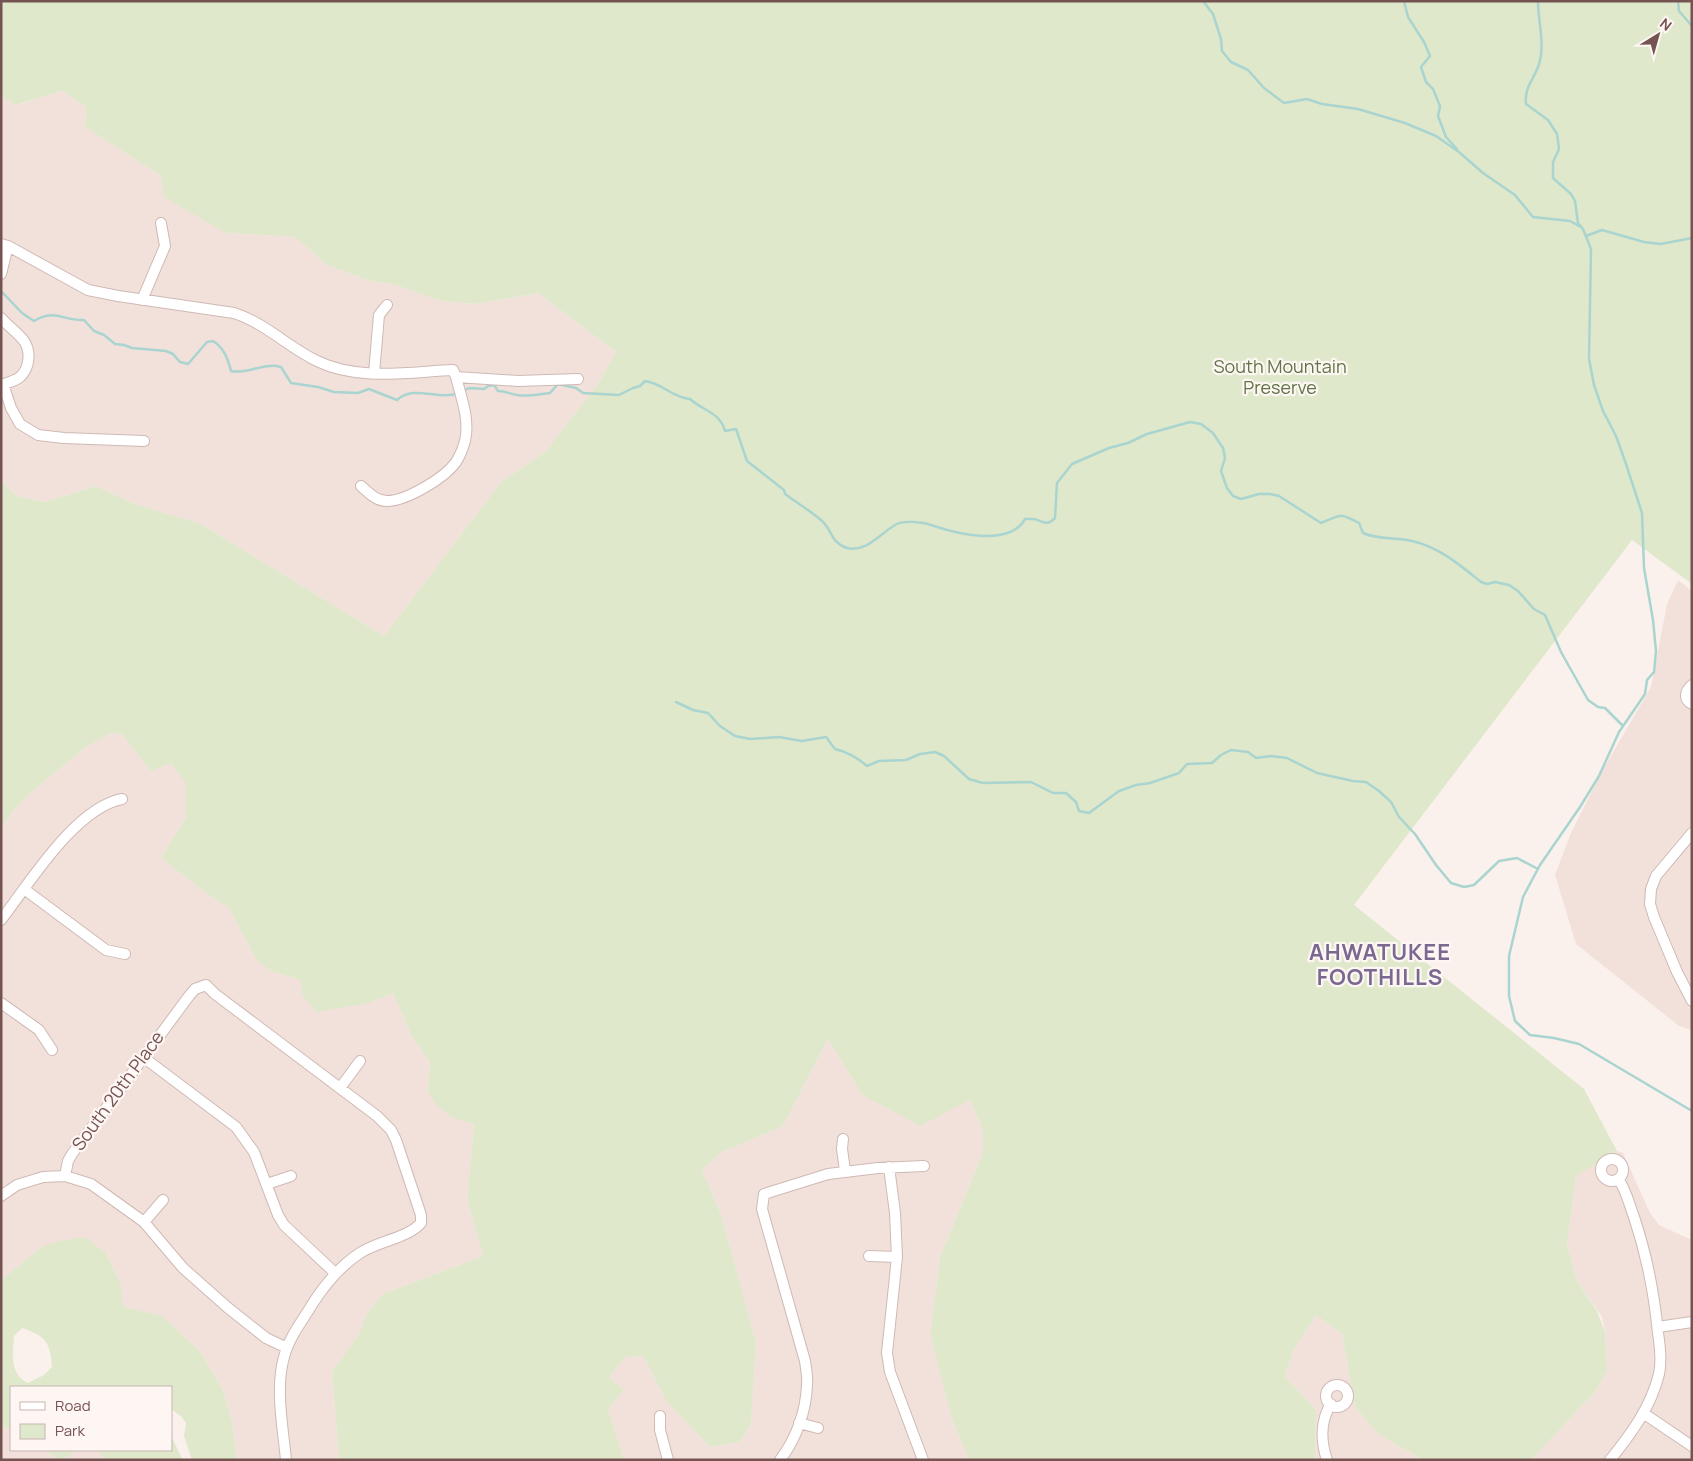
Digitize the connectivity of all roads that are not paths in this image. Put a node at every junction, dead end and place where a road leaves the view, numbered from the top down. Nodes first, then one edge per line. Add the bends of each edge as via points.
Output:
1 (161, 223) dead end
2 (4, 245) edge
3 (1, 274) edge
4 (142, 300) junction
5 (387, 305) dead end
6 (1, 318) edge
7 (374, 373) junction
8 (456, 377) junction
9 (578, 378) dead end
10 (2, 385) edge
11 (144, 441) dead end
12 (362, 486) dead end
13 (1692, 686) edge
14 (1692, 704) edge
15 (122, 799) dead end
16 (1692, 833) edge
17 (24, 889) junction
18 (1, 920) edge
19 (125, 954) dead end
20 (1692, 1001) edge
21 (1, 1003) edge
22 (52, 1050) dead end
23 (143, 1057) junction
24 (360, 1062) dead end
25 (340, 1088) junction
26 (843, 1139) dead end
27 (924, 1166) dead end
28 (889, 1167) junction
29 (845, 1171) junction
30 (65, 1176) junction
31 (291, 1176) dead end
32 (1618, 1179) dead end
33 (266, 1184) junction
34 (1, 1196) edge
35 (163, 1200) dead end
36 (144, 1222) junction
37 (869, 1256) dead end
38 (897, 1257) junction
39 (335, 1273) junction
40 (1692, 1322) edge
41 (1658, 1327) junction
42 (287, 1348) junction
43 (1331, 1404) dead end
44 (1644, 1413) junction
45 (660, 1416) dead end
46 (799, 1423) junction
47 (818, 1428) dead end
48 (1692, 1446) edge
49 (286, 1460) edge
50 (668, 1460) edge
51 (780, 1460) edge
52 (923, 1460) edge
53 (1327, 1460) edge
54 (1610, 1460) edge

1 - 4 street via 165,246
2 - 3 street
2 - 4 street via 88,290
4 - 7 street via 250,318 316,360 340,370
5 - 7 street via 379,315
6 - 10 street via 23,339 29,351 27,366 19,378
7 - 8 street via 453,370
8 - 9 street via 518,381
8 - 12 street via 466,420 466,440 456,462 443,476 402,499 376,499
10 - 11 street via 20,424 38,435
13 - 14 street via 1686,694 1686,699
15 - 17 street via 102,806 68,834
16 - 20 street via 1656,876 1650,904
17 - 18 street
17 - 19 street via 106,950
21 - 22 street via 39,1030
23 - 25 street, South 20th Place via 195,989 206,985
23 - 30 street, South 20th Place via 72,1154
23 - 33 street via 236,1128 254,1152
24 - 25 street
25 - 39 street via 378,1116 391,1130 422,1214 416,1230 362,1252
26 - 29 street
27 - 28 street
28 - 29 street
28 - 38 street
29 - 46 street via 764,1194 762,1209 805,1361 807,1385
30 - 34 street via 34,1179
30 - 36 street via 99,1189
31 - 33 street
32 - 41 street via 1646,1255
33 - 39 street via 284,1225
35 - 36 street
36 - 42 street via 192,1276 260,1333
37 - 38 street
38 - 52 street via 887,1353 890,1372
39 - 42 street
40 - 41 street
41 - 44 street via 1660,1372
42 - 49 street via 282,1363 280,1395
43 - 53 street via 1323,1426 1323,1448
44 - 48 street
44 - 54 street
45 - 50 street via 660,1430
46 - 47 street
46 - 51 street

